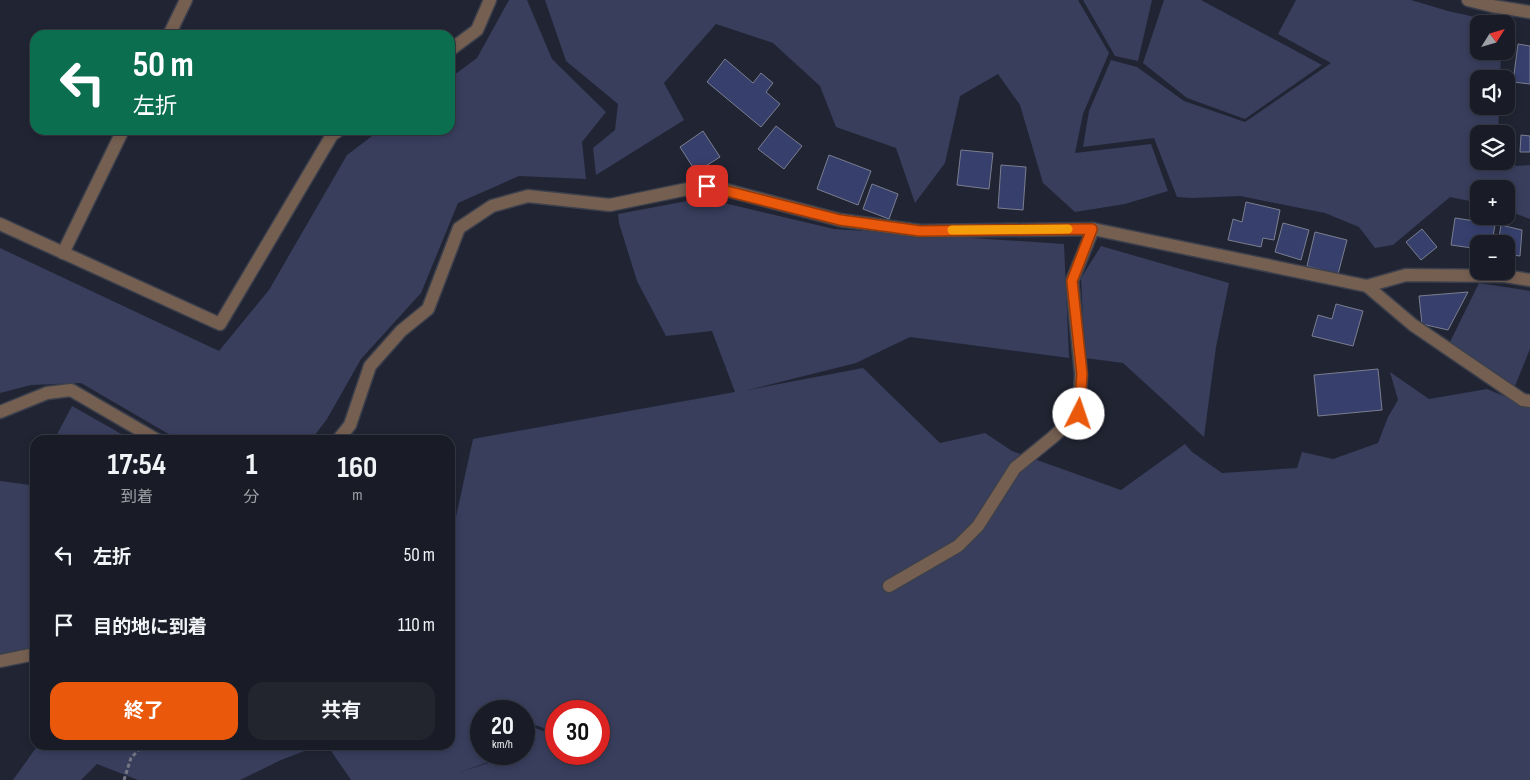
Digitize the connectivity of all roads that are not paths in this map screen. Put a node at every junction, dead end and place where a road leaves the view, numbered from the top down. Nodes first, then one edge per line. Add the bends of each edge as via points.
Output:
1 (186, 0) edge
2 (490, 0) edge
3 (1468, 0) edge
4 (1530, 12) edge
5 (171, 30) edge
6 (455, 46) edge
7 (121, 135) edge
8 (332, 135) edge
9 (0, 224) edge
10 (1092, 229) junction
11 (63, 253) junction
12 (1530, 280) edge
13 (1366, 286) junction
14 (1530, 401) edge
15 (0, 412) edge
16 (148, 435) edge
17 (342, 435) edge
18 (889, 586) dead end
19 (30, 655) edge
20 (0, 661) edge

1 - 5 street
2 - 6 street via 477,30
3 - 4 street
7 - 11 street
8 - 11 street via 220,324
9 - 11 street
10 - 13 street
10 - 17 street via 920,231 840,220 707,186 610,205 528,196 492,206 458,228 428,309 401,331 370,366 350,425
10 - 18 street via 1072,281 1082,374 1079,414 1014,468 978,526 958,546
12 - 13 street via 1505,276 1406,275
13 - 14 street via 1413,325 1523,400
15 - 16 street via 47,393 71,390
19 - 20 street

